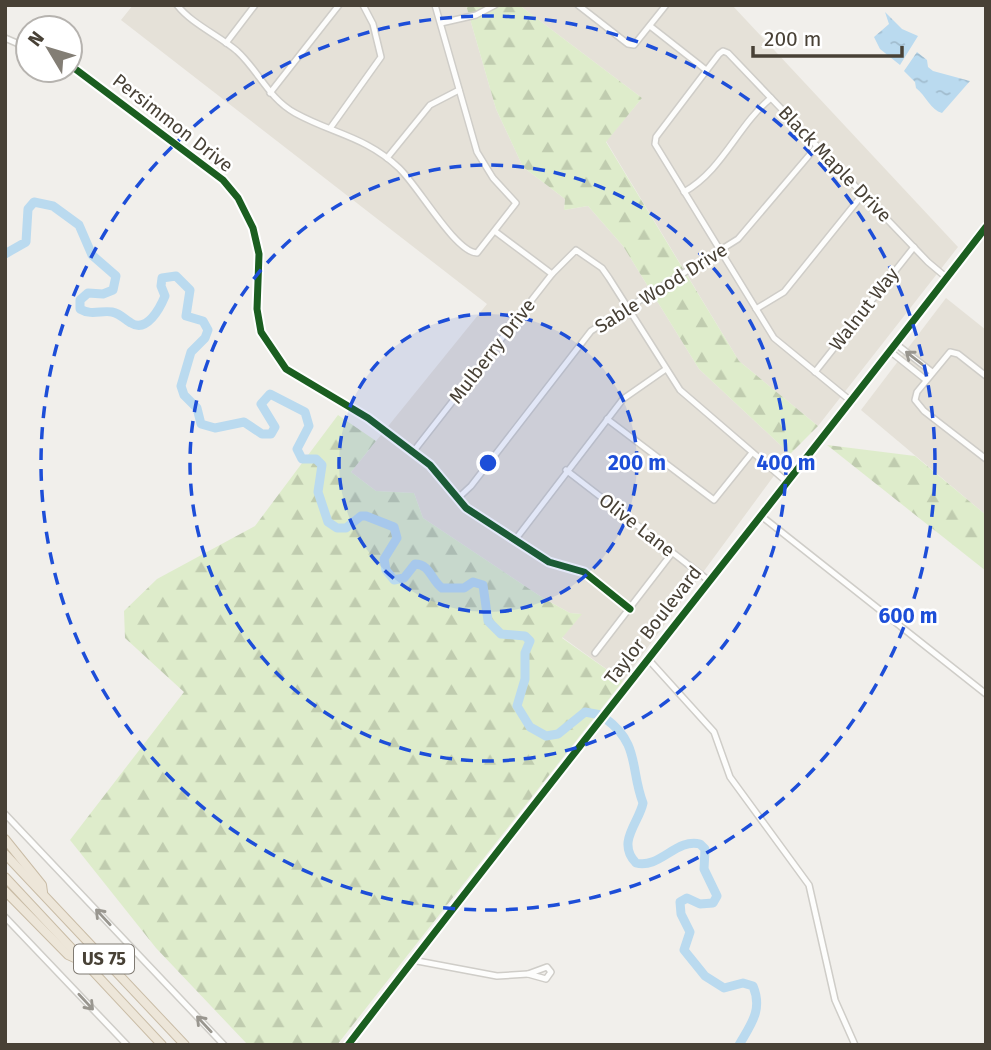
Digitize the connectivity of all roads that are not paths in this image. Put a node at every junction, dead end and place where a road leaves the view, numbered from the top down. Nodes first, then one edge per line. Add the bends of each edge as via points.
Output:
1 (177, 5) edge
2 (255, 5) edge
3 (339, 5) edge
4 (363, 5) edge
5 (435, 5) edge
6 (495, 5) edge
7 (666, 5) edge
8 (581, 6) edge
9 (441, 23) junction
10 (650, 26) junction
11 (226, 43) junction
12 (706, 70) junction
13 (84, 76) edge
14 (459, 90) junction
15 (270, 93) junction
16 (771, 98) junction
17 (331, 127) junction
18 (817, 146) junction
19 (387, 158) junction
20 (684, 192) junction
21 (863, 194) junction
22 (986, 227) edge
23 (496, 232) junction
24 (914, 247) junction
25 (720, 250) junction
26 (552, 274) junction
27 (947, 278) junction
28 (628, 307) junction
29 (756, 309) junction
30 (896, 344) junction
31 (891, 352) junction
32 (666, 369) junction
33 (815, 372) junction
34 (932, 372) junction
35 (986, 376) edge
36 (926, 380) junction
37 (852, 402) junction
38 (607, 419) junction
39 (413, 452) junction
40 (751, 454) junction
41 (986, 459) edge
42 (566, 470) junction
43 (787, 482) junction
44 (457, 499) junction
45 (760, 515) junction
46 (515, 540) junction
47 (672, 553) junction
48 (708, 580) junction
49 (630, 609) junction
50 (595, 653) dead end
51 (648, 659) junction
52 (986, 694) edge
53 (5, 814) edge
54 (5, 839) edge
55 (5, 854) edge
56 (5, 877) edge
57 (5, 891) edge
58 (44, 895) junction
59 (5, 917) edge
60 (412, 960) junction
61 (87, 964) junction
62 (528, 974) dead end
63 (127, 1045) edge
64 (162, 1045) edge
65 (185, 1045) edge
66 (224, 1045) edge
67 (348, 1045) edge
68 (855, 1045) edge

1 - 11 street
2 - 11 street
3 - 15 street
4 - 17 street via 381,57
5 - 9 street
6 - 9 street
7 - 10 street
8 - 10 street via 628,44 634,45
9 - 14 street
10 - 12 street
11 - 15 street via 244,58
12 - 16 street, Black Maple Drive via 723,51
12 - 20 street via 654,140
13 - 39 street, Persimmon Drive via 223,180 239,198 259,254 261,332 276,357 299,379 368,418
14 - 19 street via 430,105
14 - 23 street via 477,152 516,203
15 - 17 street via 296,113
16 - 18 street, Black Maple Drive
16 - 20 street via 705,178
17 - 19 street
18 - 21 street, Black Maple Drive
18 - 25 street, Sable Wood Drive via 747,231
19 - 23 street via 426,198 453,238 472,253
20 - 25 street
21 - 24 street, Black Maple Drive
21 - 29 street via 784,292
22 - 27 street, Taylor Boulevard
23 - 26 street
24 - 27 street, Black Maple Drive
24 - 33 street, Walnut Way
25 - 28 street, Sable Wood Drive
25 - 29 street
26 - 28 street, Mulberry Drive via 573,250 579,251 602,268
26 - 39 street, Mulberry Drive
27 - 30 street, Taylor Boulevard
28 - 32 street
28 - 44 street, Sable Wood Drive via 591,331
29 - 33 street via 774,338
30 - 31 street, Taylor Boulevard
34 -> 30 street
31 - 36 street
31 - 37 street, Taylor Boulevard
32 - 38 street via 630,392
32 - 40 street via 687,397
33 - 37 street
34 - 35 street via 950,352
34 - 36 street
36 - 41 street via 915,400 923,411
37 - 43 street, Taylor Boulevard
38 - 40 street via 714,500
38 - 42 street
39 - 44 street, Persimmon Drive via 436,470
40 - 43 street
42 - 46 street
42 - 47 street, Olive Lane
43 - 45 street, Taylor Boulevard
44 - 46 street, Persimmon Drive
45 - 48 street, Taylor Boulevard
45 - 52 street
46 - 49 street, Persimmon Drive via 549,562 584,572
47 - 48 street, Olive Lane
47 - 49 street
48 - 51 street, Taylor Boulevard
49 - 50 street
51 - 60 street, Taylor Boulevard
51 - 68 street via 714,732 730,776 809,885 835,1000
66 -> 53 street
54 - 58 highway via 42,885
55 - 58 highway, US 75
56 - 61 highway, US 75
57 - 61 highway via 68,955
58 - 65 highway, US 75
59 -> 63 street
60 - 62 street via 497,976
60 - 67 street, Taylor Boulevard
61 - 64 highway, US 75

